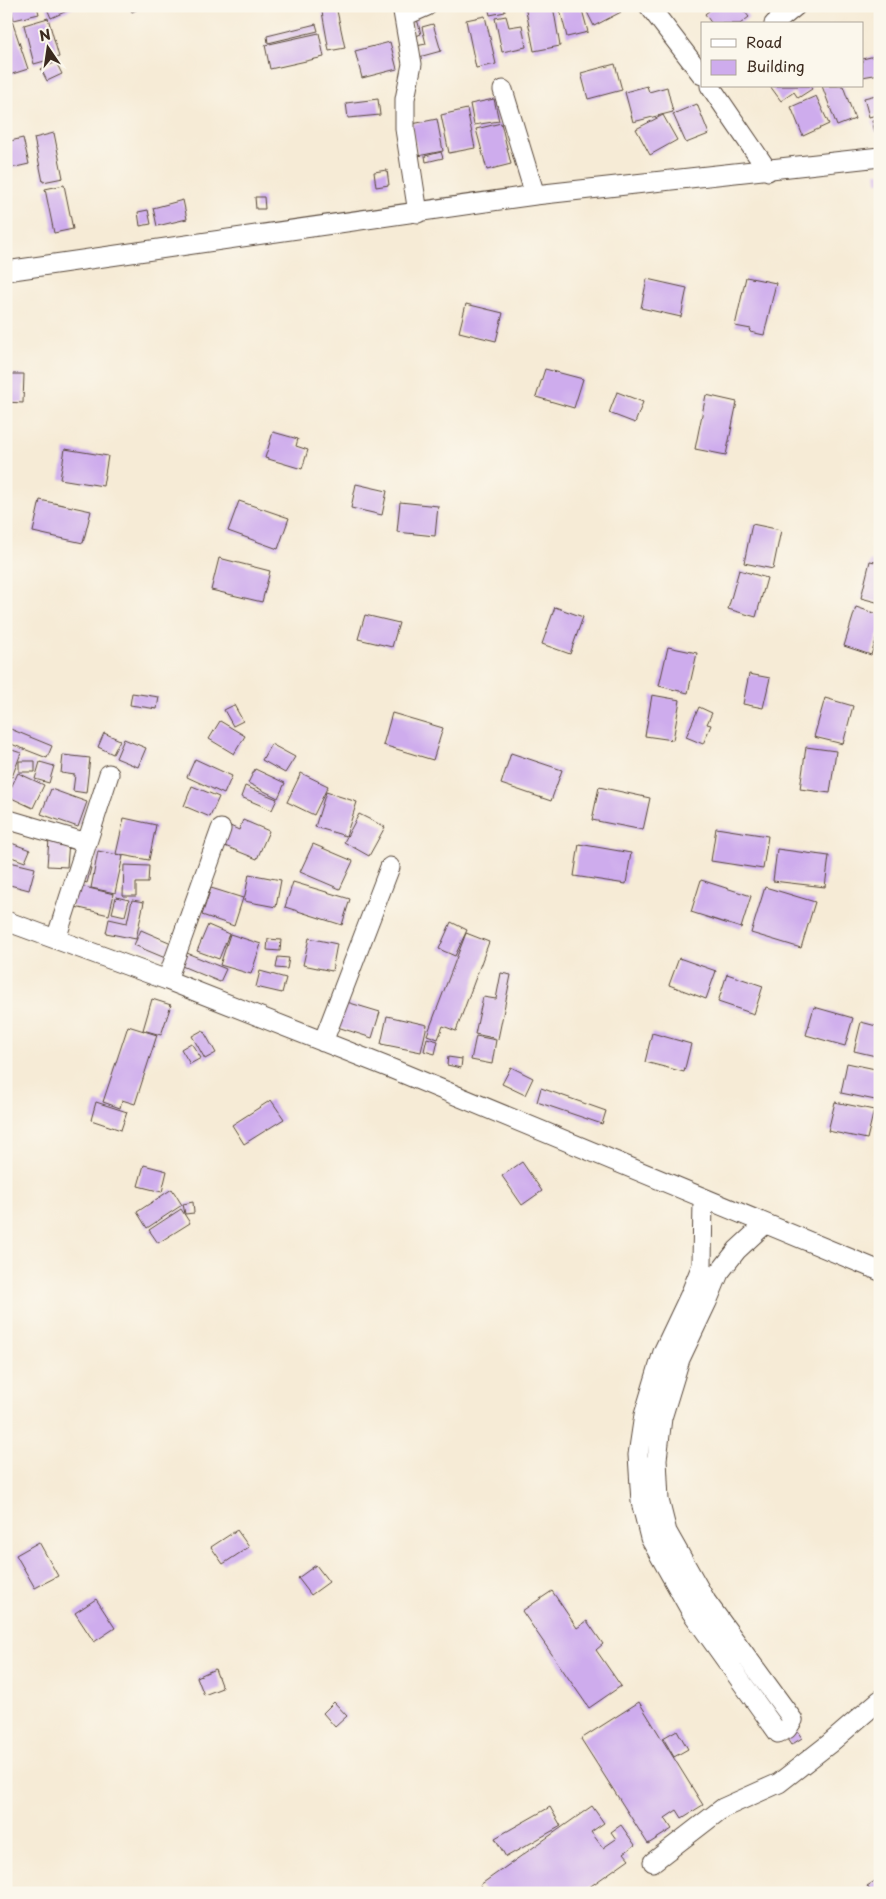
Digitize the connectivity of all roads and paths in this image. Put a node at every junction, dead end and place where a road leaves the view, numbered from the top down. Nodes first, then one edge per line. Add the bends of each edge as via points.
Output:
1 (427, 6) edge
2 (649, 6) edge
3 (796, 6) edge
4 (403, 11) edge
5 (776, 22) edge
6 (701, 74) edge
7 (711, 88) edge
8 (503, 90) dead end
9 (880, 157) edge
10 (768, 170) junction
11 (535, 195) junction
12 (418, 213) junction
13 (6, 271) edge
14 (109, 774) dead end
15 (6, 819) edge
16 (221, 829) dead end
17 (87, 843) junction
18 (390, 867) dead end
19 (6, 921) edge
20 (56, 940) junction
21 (166, 980) junction
22 (322, 1042) junction
23 (703, 1199) junction
24 (765, 1224) junction
25 (880, 1272) edge
26 (653, 1417) junction
27 (699, 1607) junction
28 (880, 1700) edge
29 (653, 1862) dead end

1 - 4 street
2 - 6 street
3 - 5 street
4 - 12 street via 412,64 405,99 405,129
7 - 10 street
8 - 11 street
9 - 10 street
10 - 11 street
11 - 12 street
12 - 13 street
14 - 17 street
15 - 17 street
16 - 21 street
17 - 20 street
18 - 22 street
19 - 20 street
20 - 21 street
21 - 22 street
22 - 23 street
23 - 24 street
23 - 26 street via 702,1265 663,1352
24 - 25 street
24 - 26 street via 737,1250 719,1273
26 - 27 street via 638,1455 641,1502
27 - 27 street via 793,1720 787,1729 778,1733
28 - 29 street via 779,1783 723,1808

